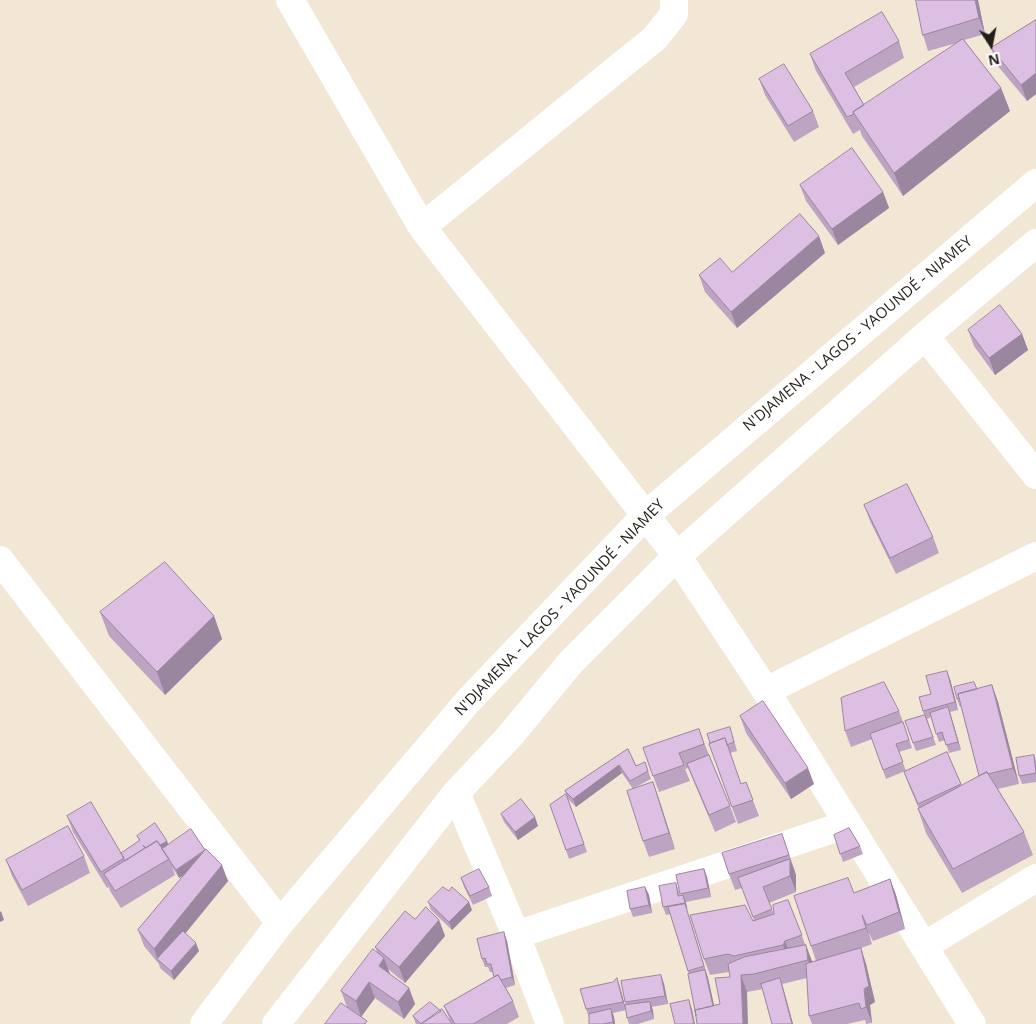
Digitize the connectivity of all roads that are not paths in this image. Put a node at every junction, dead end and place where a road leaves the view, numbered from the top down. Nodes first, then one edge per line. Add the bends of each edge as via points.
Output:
1 (290, 0) edge
2 (674, 0) edge
3 (1036, 183) edge
4 (422, 227) junction
5 (1036, 243) edge
6 (925, 336) junction
7 (1036, 476) edge
8 (646, 516) junction
9 (677, 556) junction
10 (1036, 556) edge
11 (0, 560) edge
12 (766, 691) junction
13 (456, 793) junction
14 (848, 824) junction
15 (1036, 878) edge
16 (280, 923) junction
17 (516, 935) junction
18 (924, 946) junction
19 (204, 1024) edge
20 (276, 1024) edge
21 (550, 1024) edge
22 (972, 1024) edge

1 - 4 main road
2 - 4 main road via 674,14 655,38
3 - 8 main road, N'DJAMENA - LAGOS - YAOUNDÉ - NIAMEY
4 - 8 main road
5 - 6 main road
6 - 7 main road
6 - 9 main road
8 - 9 main road
8 - 16 main road, N'DJAMENA - LAGOS - YAOUNDÉ - NIAMEY via 470,700
9 - 12 main road
9 - 13 main road via 571,662 509,737
10 - 12 main road
11 - 16 main road
12 - 14 main road
13 - 17 main road
13 - 20 main road
14 - 17 main road
14 - 18 main road
15 - 18 main road
16 - 19 main road, N'DJAMENA - LAGOS - YAOUNDÉ - NIAMEY
17 - 21 main road
18 - 22 main road

